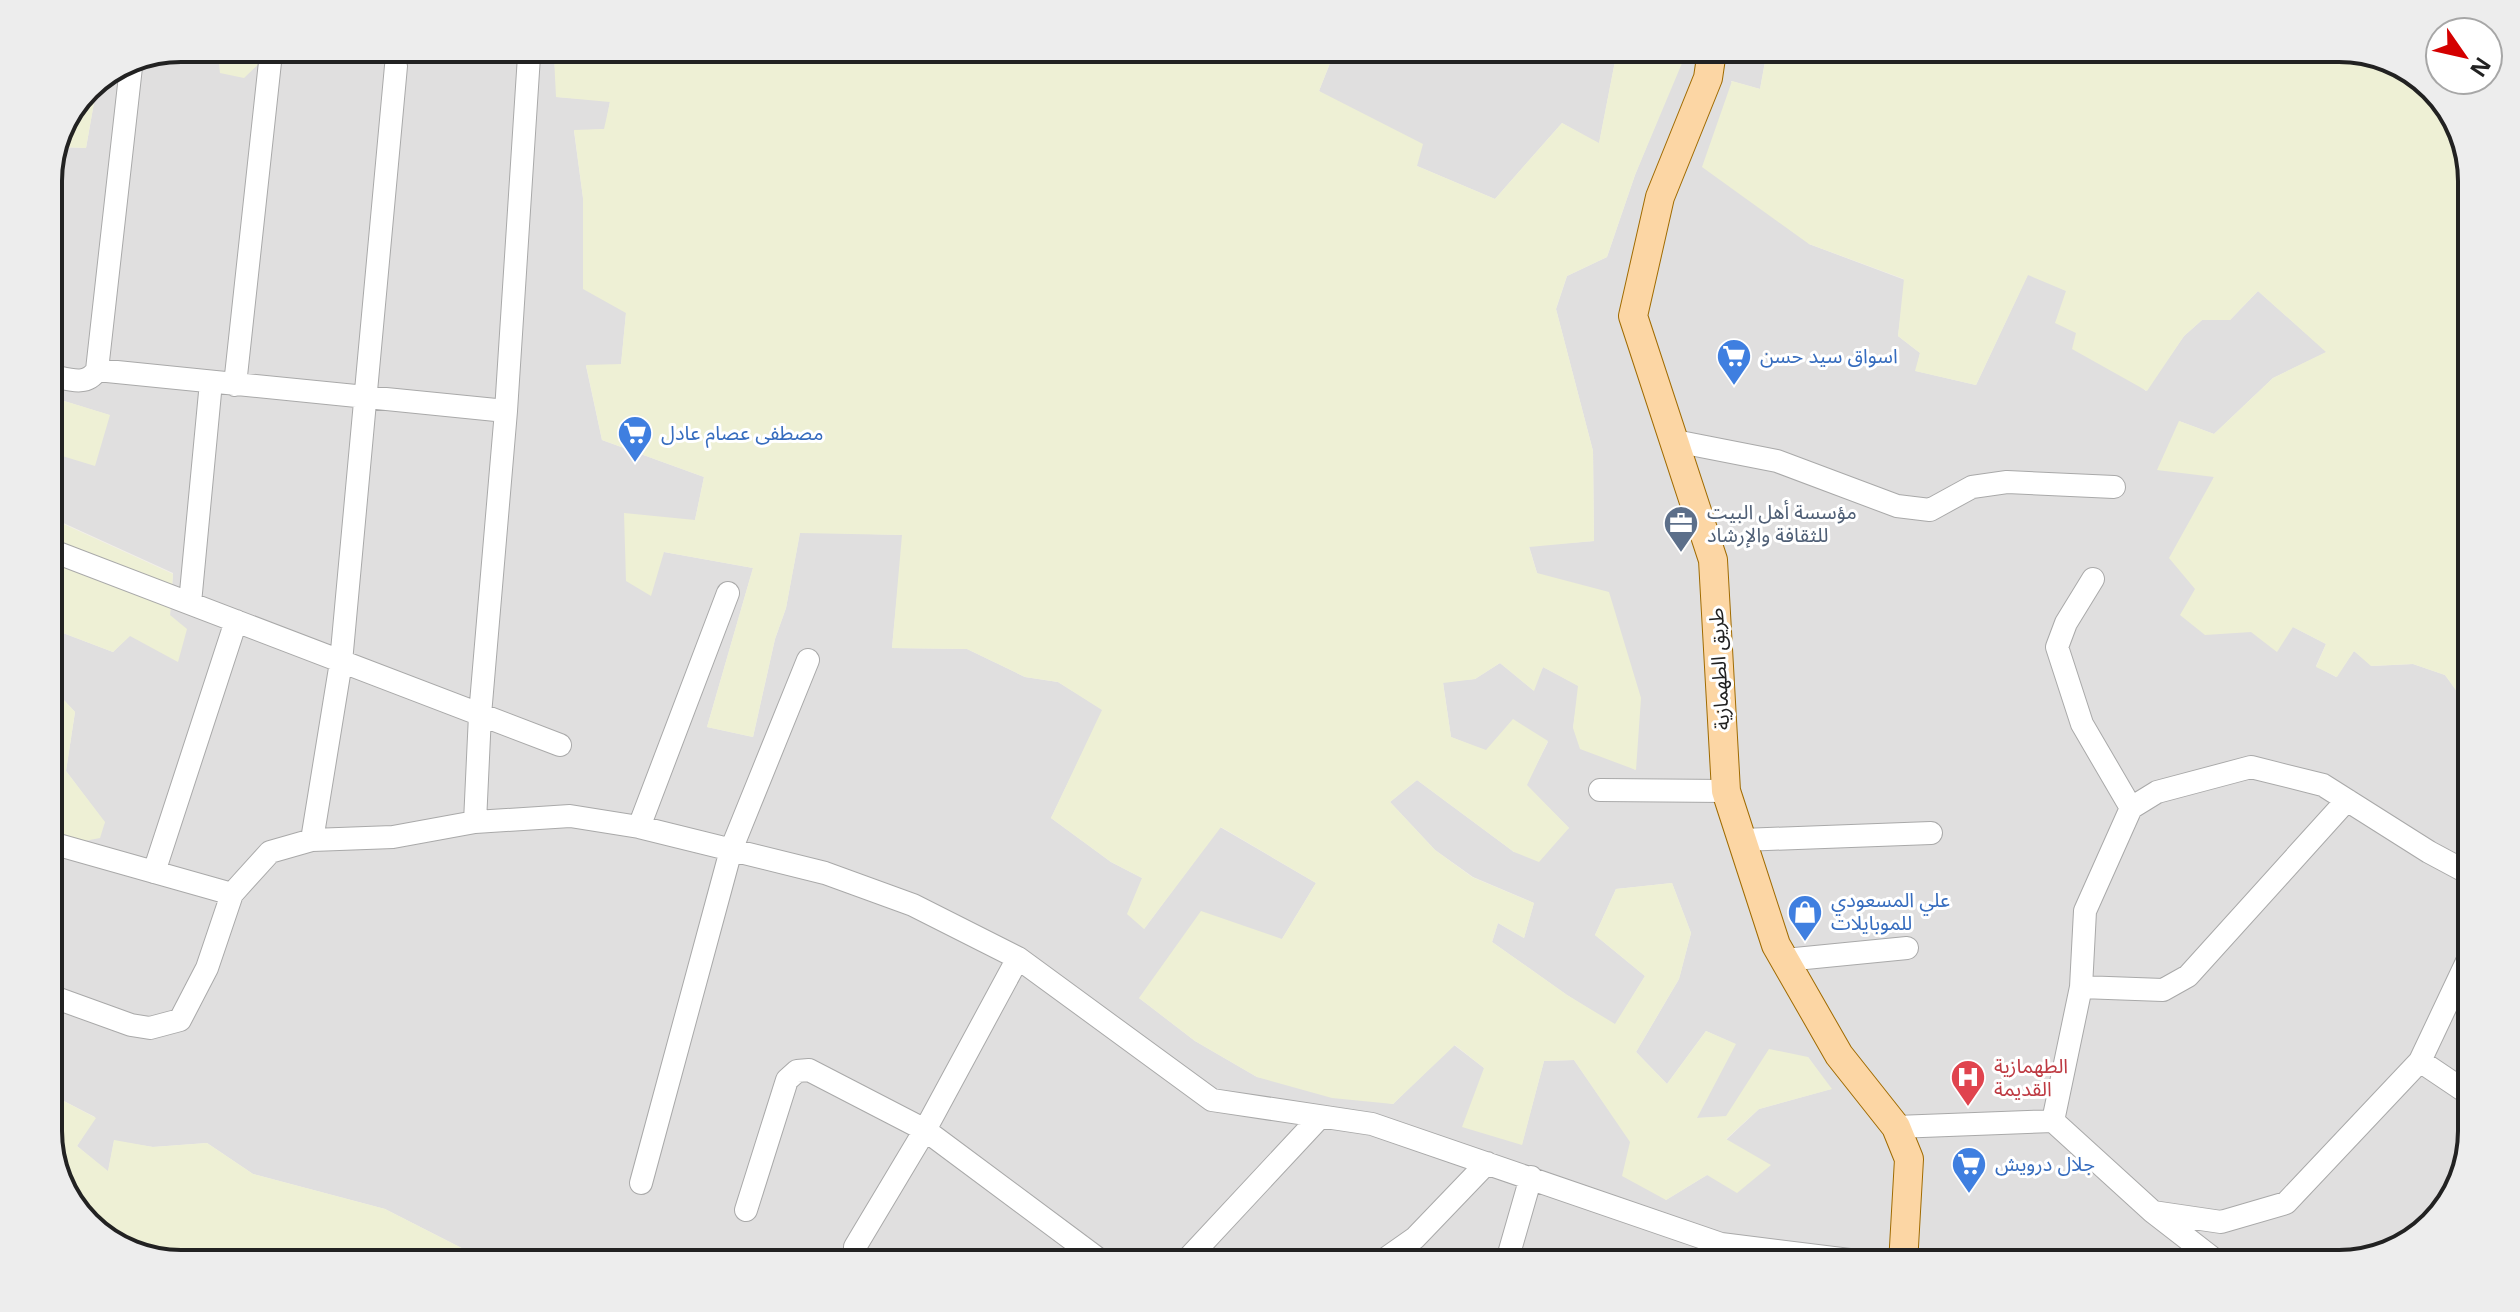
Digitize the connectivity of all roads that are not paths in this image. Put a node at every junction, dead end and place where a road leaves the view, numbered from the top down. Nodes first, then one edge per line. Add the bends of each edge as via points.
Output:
1 (270, 62) dead end
2 (529, 62) edge
3 (1710, 62) edge
4 (396, 66) dead end
5 (130, 74) edge
6 (97, 370) junction
7 (62, 378) edge
8 (211, 382) junction
9 (235, 385) junction
10 (367, 397) junction
11 (506, 411) junction
12 (1675, 441) junction
13 (2114, 487) dead end
14 (62, 555) edge
15 (2093, 579) dead end
16 (728, 593) dead end
17 (190, 603) junction
18 (236, 621) junction
19 (808, 660) dead end
20 (341, 662) junction
21 (480, 715) junction
22 (560, 745) dead end
23 (1600, 790) dead end
24 (1726, 791) junction
25 (2347, 800) junction
26 (2131, 808) junction
27 (475, 822) junction
28 (639, 827) junction
29 (1931, 833) dead end
30 (312, 840) junction
31 (1742, 840) junction
32 (62, 846) edge
33 (731, 850) junction
34 (2458, 868) edge
35 (154, 872) junction
36 (232, 894) junction
37 (1907, 948) dead end
38 (1018, 958) junction
39 (1785, 960) junction
40 (2458, 981) edge
41 (2081, 987) junction
42 (62, 1000) edge
43 (2420, 1061) junction
44 (2458, 1087) edge
45 (1320, 1117) junction
46 (2053, 1121) junction
47 (1896, 1127) junction
48 (925, 1130) junction
49 (1487, 1163) junction
50 (1531, 1177) junction
51 (641, 1183) dead end
52 (746, 1210) dead end
53 (2153, 1212) junction
54 (855, 1247) dead end
55 (1086, 1250) edge
56 (1196, 1250) edge
57 (1398, 1250) edge
58 (1510, 1250) edge
59 (1769, 1250) edge
60 (1904, 1250) edge
61 (2202, 1250) edge

1 - 9 street
2 - 11 street
3 - 12 main road, طريق الطهمازية via 1660,197 1633,316
4 - 10 street
5 - 6 street
6 - 7 street via 84,382
6 - 8 street
8 - 9 street
8 - 17 street
9 - 10 street
10 - 11 street
10 - 20 street
11 - 21 street
12 - 13 street via 1777,461 1897,506 1930,510 1972,487 2007,482
12 - 24 main road, طريق الطهمازية via 1713,560
14 - 17 street
15 - 26 street via 2057,647 2082,724
16 - 28 street
17 - 18 street
18 - 20 street
18 - 35 street
19 - 33 street
20 - 21 street
20 - 30 street
21 - 22 street
21 - 27 street
23 - 24 street
24 - 31 main road, طريق الطهمازية
25 - 26 street via 2323,785 2251,767 2157,792
25 - 34 street
25 - 41 street via 2188,976 2163,990
26 - 41 street via 2085,911
27 - 28 street via 570,816
27 - 30 street via 393,837
28 - 33 street
29 - 31 street
30 - 36 street via 270,852
31 - 39 main road, طريق الطهمازية
32 - 35 street
33 - 38 street via 825,873 898,900
33 - 51 street
35 - 36 street
36 - 42 street via 207,968 180,1020 150,1028 131,1025
37 - 39 street
38 - 45 street via 1212,1100
38 - 48 street
39 - 47 main road, طريق الطهمازية via 1839,1055
40 - 43 street
41 - 46 street
43 - 44 street
43 - 53 street via 2286,1203 2221,1222
45 - 49 street via 1372,1124
45 - 56 street
46 - 47 street
46 - 53 street
47 - 60 main road, طريق الطهمازية via 1909,1159
48 - 52 street via 809,1070 797,1071 787,1080
48 - 54 street
48 - 55 street
49 - 50 street
49 - 57 street
50 - 58 street
50 - 59 street via 1721,1244
53 - 61 street

